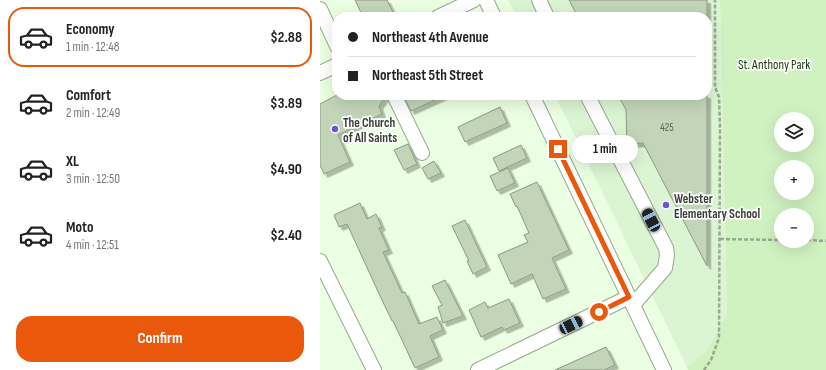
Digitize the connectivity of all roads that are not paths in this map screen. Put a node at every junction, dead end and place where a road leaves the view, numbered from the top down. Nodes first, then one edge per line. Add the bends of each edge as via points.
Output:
1 (474, 0) edge
2 (486, 0) edge
3 (539, 0) edge
4 (320, 9) edge
5 (449, 12) edge
6 (492, 12) edge
7 (545, 12) edge
8 (332, 35) edge
9 (332, 67) edge
10 (320, 73) edge
11 (396, 100) edge
12 (534, 100) edge
13 (590, 100) edge
14 (422, 153) dead end
15 (320, 261) edge
16 (631, 301) junction
17 (374, 370) edge
18 (478, 370) edge
19 (664, 370) edge

1 - 5 street
2 - 6 street
3 - 7 street
4 - 8 street
9 - 10 street
11 - 14 street
12 - 16 street
13 - 16 street via 666,248 665,268
15 - 17 street
16 - 18 street
16 - 19 street

